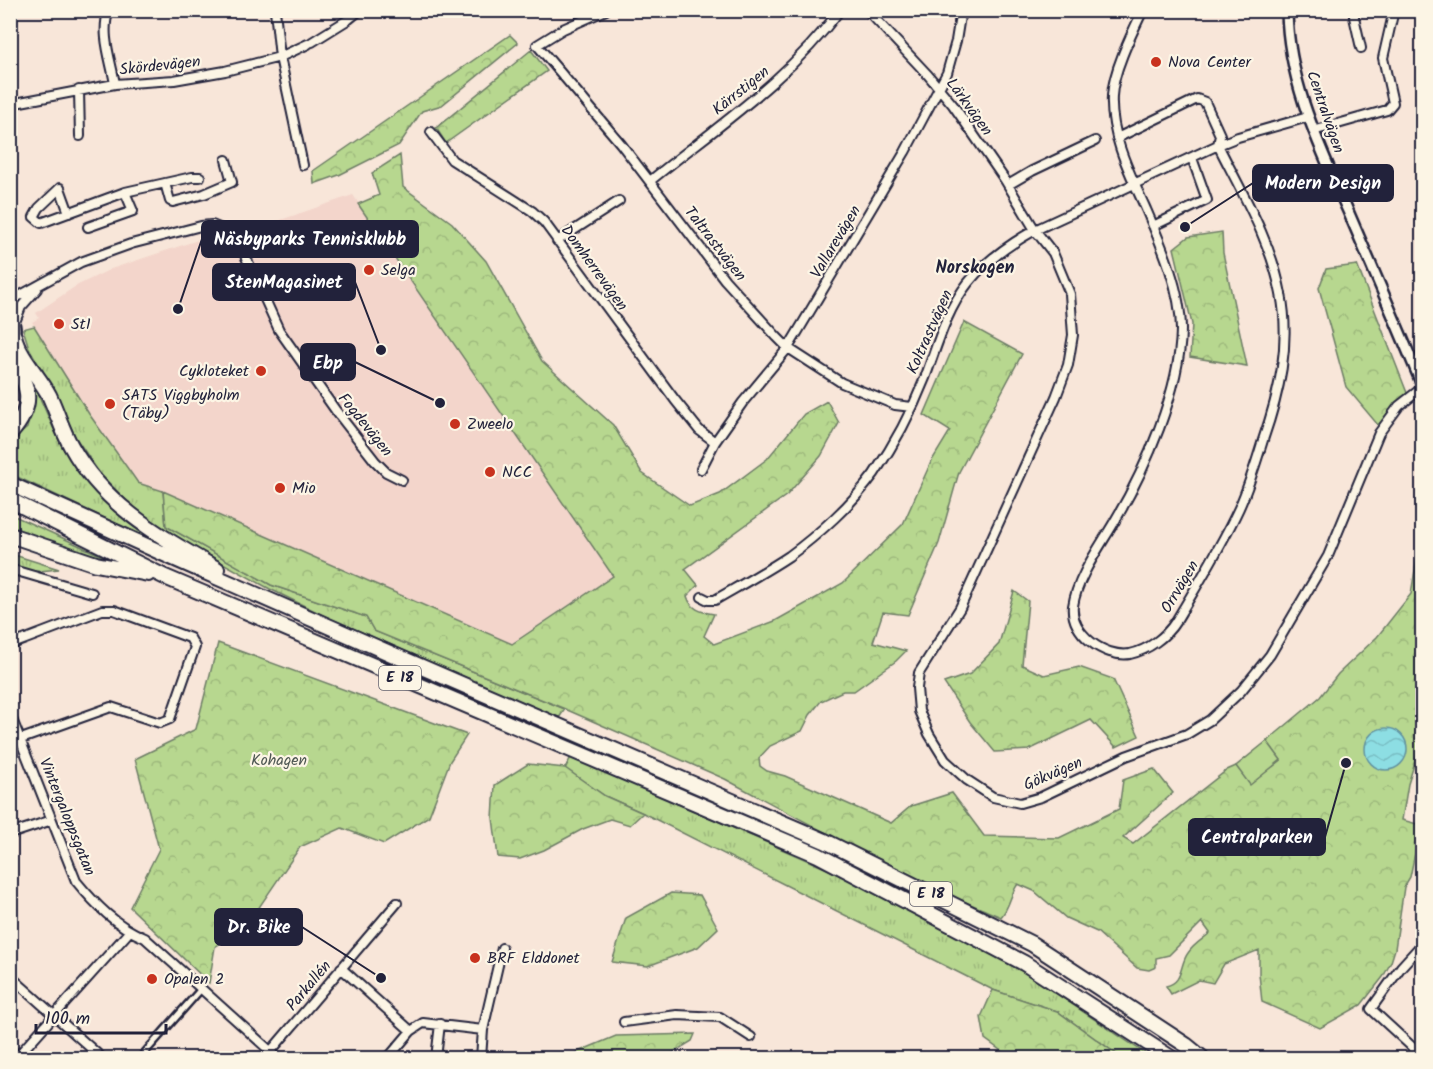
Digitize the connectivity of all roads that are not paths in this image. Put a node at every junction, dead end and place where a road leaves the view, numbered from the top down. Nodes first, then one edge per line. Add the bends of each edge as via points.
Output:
1 (110, 10) edge
2 (275, 10) edge
3 (360, 10) edge
4 (606, 10) edge
5 (840, 10) edge
6 (867, 10) edge
7 (961, 10) edge
8 (1143, 10) edge
9 (1287, 10) edge
10 (1355, 10) edge
11 (1394, 10) edge
12 (1360, 48) dead end
13 (280, 57) junction
14 (115, 84) junction
15 (940, 89) junction
16 (79, 90) junction
17 (10, 104) edge
18 (1308, 117) junction
19 (1313, 131) junction
20 (431, 132) dead end
21 (80, 136) dead end
22 (1117, 138) junction
23 (1095, 141) dead end
24 (1218, 145) junction
25 (1192, 158) junction
26 (226, 160) dead end
27 (303, 165) dead end
28 (200, 177) dead end
29 (650, 181) junction
30 (165, 183) junction
31 (1008, 185) junction
32 (1134, 185) junction
33 (125, 192) junction
34 (619, 201) dead end
35 (69, 213) junction
36 (1153, 226) junction
37 (87, 227) dead end
38 (1035, 230) junction
39 (557, 241) junction
40 (42, 284) junction
41 (10, 301) edge
42 (12, 329) edge
43 (788, 348) junction
44 (10, 362) edge
45 (10, 375) edge
46 (1422, 386) edge
47 (912, 407) junction
48 (13, 431) edge
49 (715, 442) junction
50 (701, 470) dead end
51 (402, 480) dead end
52 (10, 484) edge
53 (10, 500) edge
54 (10, 535) edge
55 (10, 569) edge
56 (165, 577) junction
57 (92, 593) dead end
58 (702, 597) dead end
59 (10, 645) edge
60 (394, 655) junction
61 (10, 714) edge
62 (20, 739) junction
63 (10, 743) edge
64 (52, 820) junction
65 (10, 834) edge
66 (397, 903) dead end
67 (129, 932) junction
68 (1422, 944) edge
69 (502, 948) dead end
70 (341, 968) junction
71 (10, 976) edge
72 (202, 988) junction
73 (55, 1017) junction
74 (624, 1022) dead end
75 (440, 1024) junction
76 (483, 1030) junction
77 (411, 1031) junction
78 (751, 1036) dead end
79 (271, 1052) junction
80 (1422, 1056) edge
81 (16, 1059) edge
82 (102, 1059) edge
83 (140, 1059) edge
84 (265, 1059) edge
85 (278, 1059) edge
86 (388, 1059) edge
87 (436, 1059) edge
88 (481, 1059) edge
89 (1171, 1059) edge
90 (1202, 1059) edge

1 - 14 street via 105,26
2 - 13 street
3 - 13 street, Skördevägen via 310,43
4 - 29 street, Taltrastvägen via 537,45
5 - 29 street, Kärrstigen via 778,79
6 - 15 street, Lärkvägen
7 - 15 street, Vallarevägen via 956,41
8 - 22 street, Orrvägen via 1115,78 1112,95
9 - 18 street, Centralvägen via 1293,66
10 - 12 street
11 - 19 street via 1383,58 1393,103 1387,110
13 - 14 street, Skördevägen via 174,80
13 - 27 street
14 - 16 street, Skördevägen
15 - 31 street, Lärkvägen
15 - 43 street, Vallarevägen
16 - 17 street, Skördevägen
16 - 21 street
18 - 19 street, Centralvägen
18 - 24 street, Koltrastvägen
19 - 46 street, Centralvägen
20 - 39 street, Domherrevägen via 452,160 532,211
22 - 24 street, Orrvägen via 1197,99 1205,102 1220,135
22 - 32 street, Orrvägen
23 - 31 street
24 - 25 street, Koltrastvägen
24 - 36 street, Orrvägen via 1272,259 1282,296 1283,369 1240,507 1215,556 1173,626 1149,648 1127,654 1106,652 1085,637 1074,621 1073,609 1078,585 1146,463 1176,365 1181,329 1173,280
25 - 32 street, Koltrastvägen
25 - 36 street via 1207,201
26 - 30 street via 232,182 204,194 173,202
28 - 30 street
29 - 43 street, Taltrastvägen via 725,280
30 - 33 street
31 - 38 street, Lärkvägen
32 - 36 street, Orrvägen
32 - 38 street, Koltrastvägen
33 - 35 street
33 - 37 street via 133,211
34 - 39 street
35 - 35 street via 40,223 34,217 60,188
38 - 46 street, Gökvägen via 1053,253 1070,294 1073,335 1068,365 960,608 919,673 917,688 919,711 945,760 966,780 993,797 1020,803 1041,797 1126,756 1187,734 1210,720 1241,692 1270,655 1328,556 1379,433 1399,406
38 - 47 street, Koltrastvägen via 1007,246 967,284 940,333
39 - 49 street, Domherrevägen via 675,400 699,430
40 - 41 street
40 - 42 street via 21,307
40 - 51 street, Fogdevägen via 81,262 131,244 201,226 212,225 231,233 238,240 279,330 318,387 375,461
42 - 60 highway via 17,347 48,394 71,446 92,478 124,512 221,571
43 - 47 street, Taltrastvägen via 858,391
43 - 49 street, Vallarevägen
44 - 48 highway via 22,375 28,392 23,416
45 - 48 highway via 22,401 22,413
47 - 58 street, Koltrastvägen via 873,475 841,512 780,561 715,600
49 - 50 street, Vallarevägen
52 - 60 highway, E 18
53 - 56 highway, E 18
54 - 56 highway via 96,564
55 - 57 street
56 - 89 highway, E 18 via 818,855 1024,963
59 - 62 street via 92,613 114,610 190,638 195,647 170,719 160,723 111,707
60 - 90 highway, E 18 via 825,841 1022,939
61 - 62 street, Vintergaloppsgatan
62 - 63 street
62 - 64 street, Vintergaloppsgatan
64 - 65 street
64 - 67 street, Vintergaloppsgatan via 76,881
66 - 70 street, Parkallén
67 - 72 street, Vintergaloppsgatan via 145,938
67 - 73 street
68 - 80 street via 1371,1009
69 - 76 street
70 - 77 street
70 - 79 street, Parkallén
71 - 73 street
72 - 79 street, Vintergaloppsgatan
72 - 83 street
73 - 81 street
73 - 82 street
74 - 78 street via 677,1015 720,1017
75 - 76 street
75 - 77 street via 423,1023
75 - 87 street
76 - 88 street
77 - 86 street
79 - 84 street, Parkallén
79 - 85 street, Vintergaloppsgatan

